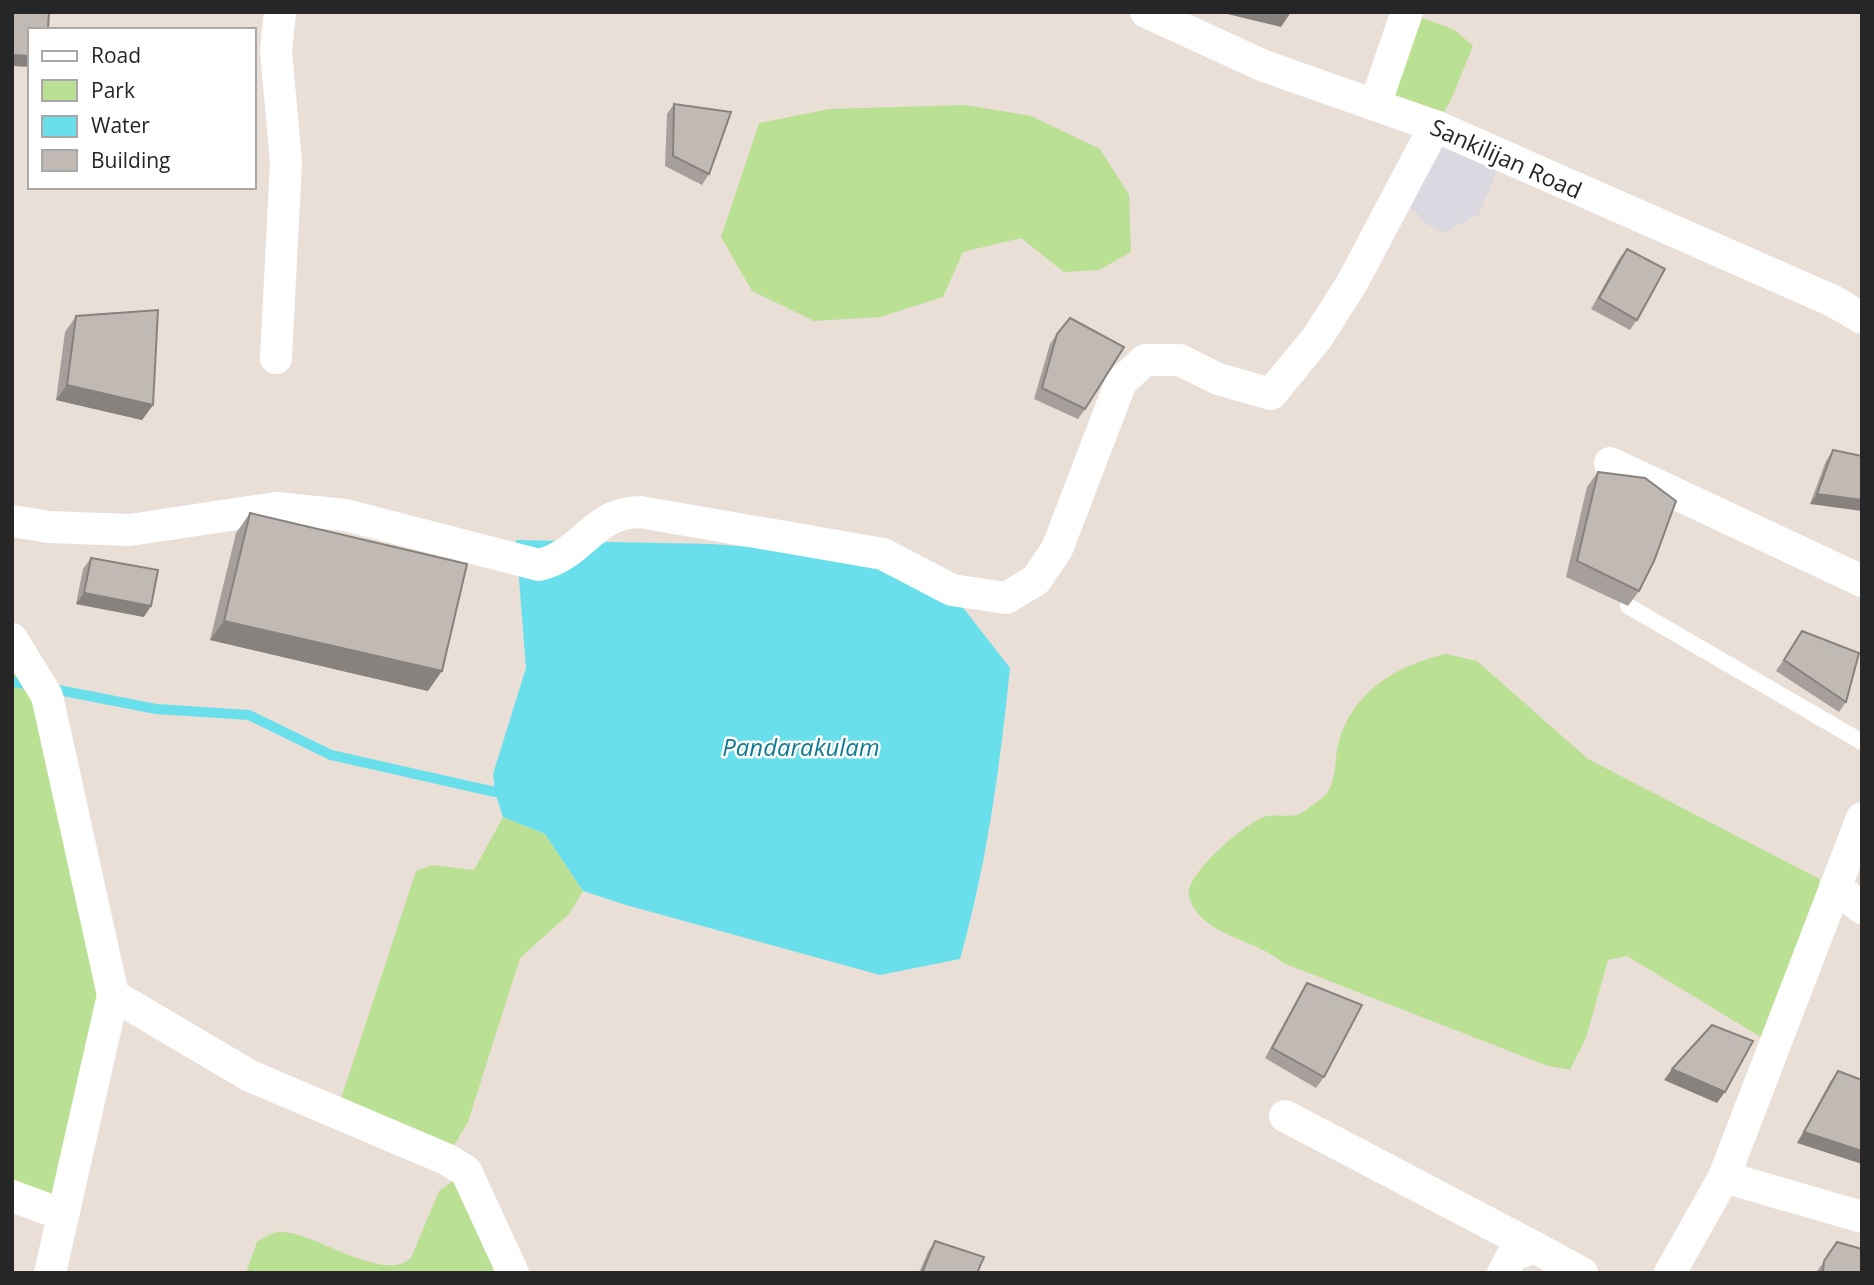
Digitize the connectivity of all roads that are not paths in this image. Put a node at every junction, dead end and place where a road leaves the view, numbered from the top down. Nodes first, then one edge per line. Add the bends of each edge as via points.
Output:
1 (281, 12) edge
2 (1146, 12) edge
3 (1407, 12) edge
4 (1375, 105) junction
5 (1435, 126) junction
6 (1862, 318) edge
7 (275, 358) dead end
8 (1610, 463) dead end
9 (12, 521) edge
10 (1862, 581) edge
11 (1628, 606) edge
12 (12, 639) edge
13 (1862, 742) edge
14 (1862, 818) edge
15 (1835, 887) junction
16 (1862, 908) edge
17 (113, 995) junction
18 (1285, 1116) dead end
19 (1724, 1177) junction
20 (12, 1196) edge
21 (61, 1214) junction
22 (1862, 1217) edge
23 (1535, 1247) junction
24 (50, 1273) edge
25 (513, 1273) edge
26 (1503, 1273) edge
27 (1582, 1273) edge
28 (1670, 1273) edge

1 - 7 street via 276,51 286,162
2 - 4 street, Sankilijan Road via 1264,66
3 - 4 street
4 - 5 street, Sankilijan Road
5 - 6 street, Sankilijan Road via 1833,301
5 - 9 street via 1352,283 1317,338 1271,394 1218,379 1180,360 1145,360 1121,382 1057,550 1036,580 1006,598 952,590 883,554 640,512 623,512 607,519 559,560 539,565 345,515 275,508 130,530
8 - 10 street
11 - 13 lane
12 - 17 street via 47,696
14 - 15 street
15 - 16 street
15 - 19 street
17 - 21 street
17 - 25 street via 250,1076 466,1171
18 - 23 street
19 - 22 street
19 - 28 street
20 - 21 street
21 - 24 street
23 - 26 street via 1512,1256
23 - 27 street

